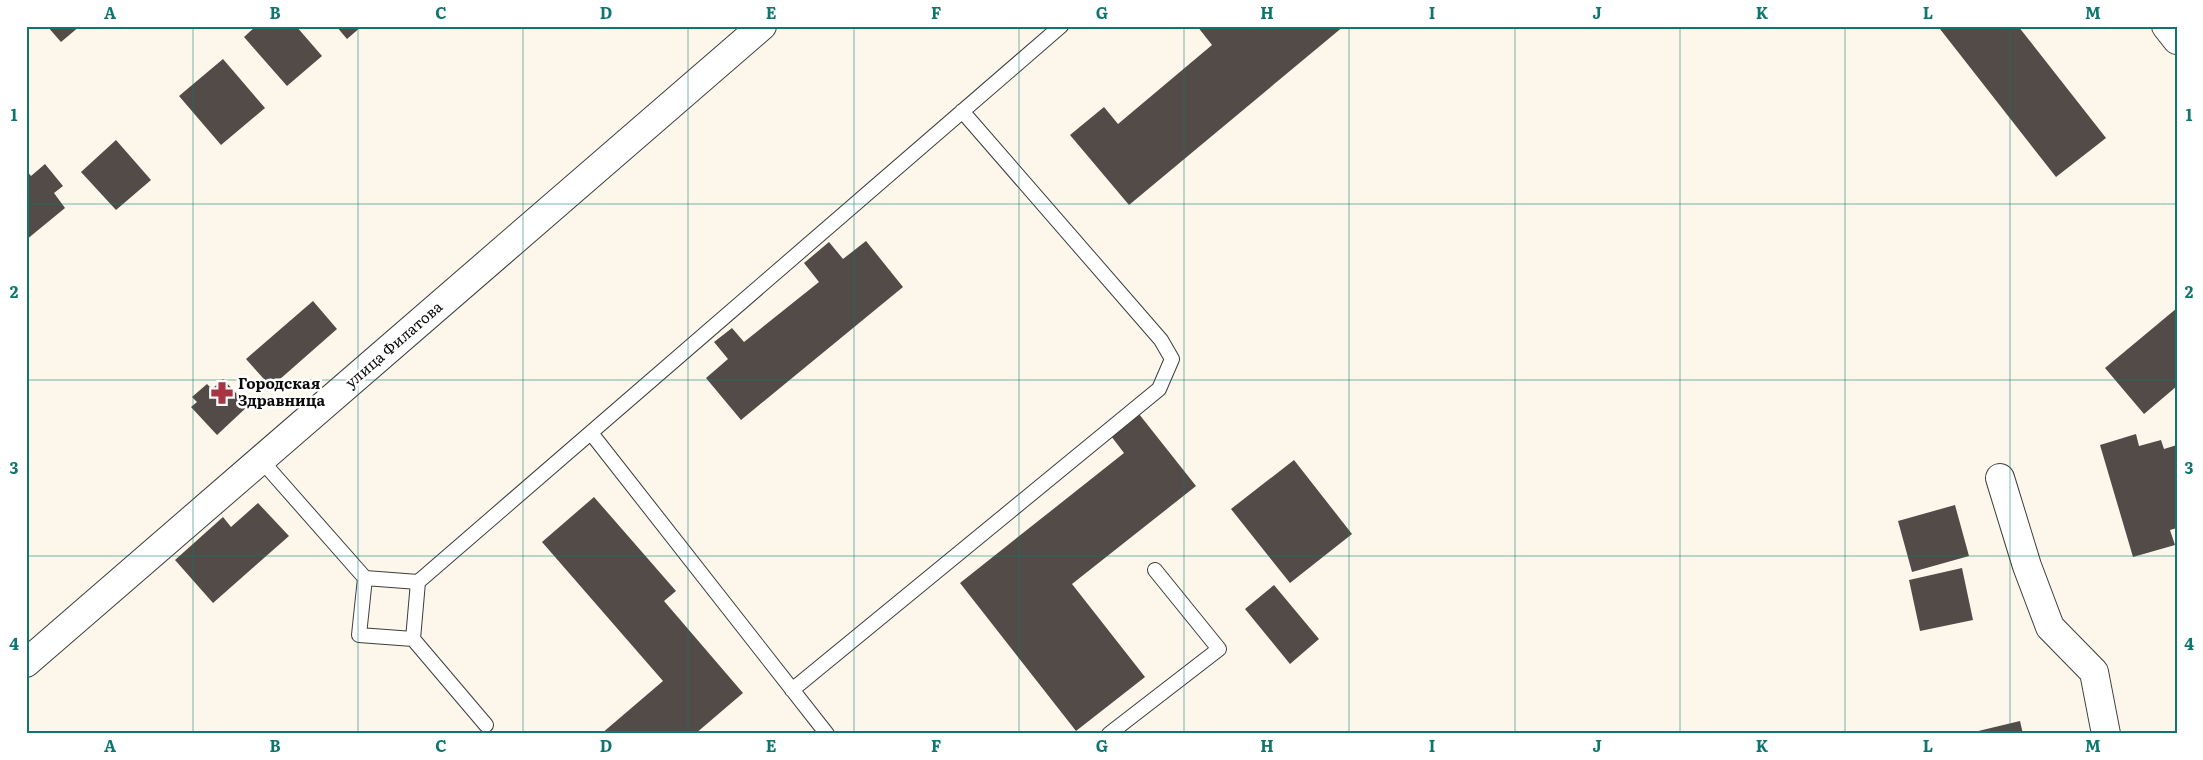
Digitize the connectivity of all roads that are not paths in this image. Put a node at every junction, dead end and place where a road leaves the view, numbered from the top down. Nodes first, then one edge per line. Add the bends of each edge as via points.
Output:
1 (762, 26) edge
2 (1061, 26) edge
3 (2166, 26) edge
4 (2177, 40) edge
5 (962, 111) junction
6 (591, 433) junction
7 (261, 460) junction
8 (2000, 478) dead end
9 (1155, 570) dead end
10 (365, 578) junction
11 (418, 582) junction
12 (413, 639) junction
13 (26, 663) edge
14 (792, 690) junction
15 (486, 725) dead end
16 (827, 734) edge
17 (1109, 734) edge
18 (2106, 734) edge

1 - 7 street, улица Филатова
2 - 5 lane
3 - 4 street
5 - 6 lane
5 - 14 lane via 1161,340 1172,359 1159,389
6 - 11 lane
6 - 14 lane
7 - 10 lane
7 - 13 street, улица Филатова
8 - 18 street via 2026,566 2050,627 2094,672
9 - 17 lane via 1219,649
10 - 11 lane
10 - 12 lane via 359,635
11 - 12 lane
12 - 15 lane
14 - 16 lane

